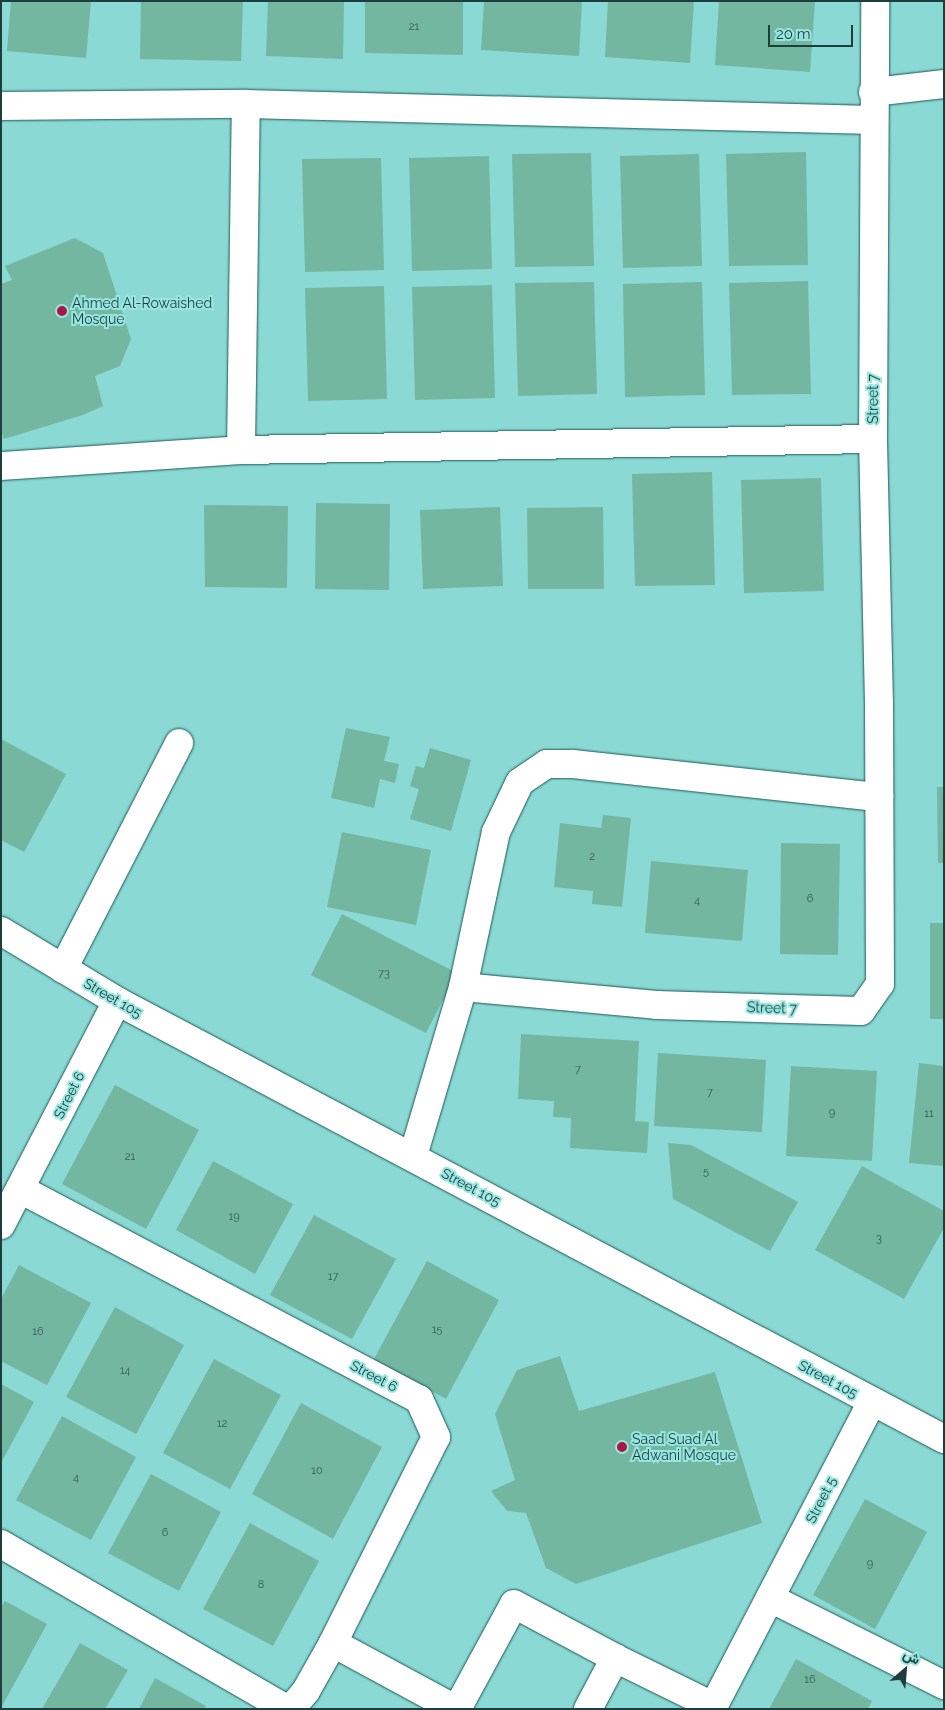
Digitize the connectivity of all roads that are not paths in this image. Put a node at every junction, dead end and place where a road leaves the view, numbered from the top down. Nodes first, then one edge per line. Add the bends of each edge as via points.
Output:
1 (875, 1) edge
2 (944, 84) edge
3 (874, 92) junction
4 (246, 104) junction
5 (1, 106) edge
6 (873, 120) junction
7 (873, 439) junction
8 (241, 450) junction
9 (1, 466) edge
10 (179, 743) dead end
11 (879, 797) junction
12 (1, 931) edge
13 (63, 969) junction
14 (463, 987) junction
15 (117, 1001) junction
16 (413, 1156) junction
17 (20, 1189) junction
18 (1, 1225) edge
19 (872, 1402) junction
20 (944, 1439) edge
21 (1, 1544) edge
22 (770, 1598) junction
23 (333, 1643) junction
24 (615, 1658) junction
25 (944, 1685) edge
26 (713, 1708) edge
27 (289, 1709) edge
28 (456, 1709) edge
29 (588, 1709) edge

1 - 3 street, Street 7
2 - 3 street
3 - 6 street, Street 7
4 - 5 street
4 - 6 street
4 - 8 street
6 - 7 street, Street 7
7 - 8 street
7 - 11 street, Street 7
8 - 9 street
10 - 13 street
11 - 14 street via 574,764 547,764 520,782 496,832
11 - 14 street, Street 7 via 880,984 861,1011 656,1005
12 - 13 street, Street 105
13 - 15 street, Street 105
14 - 16 street
15 - 16 street, Street 105
15 - 17 street, Street 6
16 - 19 street, Street 105
17 - 18 street, Street 6
17 - 23 street, Street 6 via 419,1400 436,1437
19 - 20 street, Street 105
19 - 22 street, Street 5
21 - 27 street, Street 6
22 - 25 street
22 - 26 street, Street 5
23 - 27 street, Street 6 via 306,1691
23 - 28 street
24 - 26 street
24 - 28 street via 514,1604
24 - 29 street

